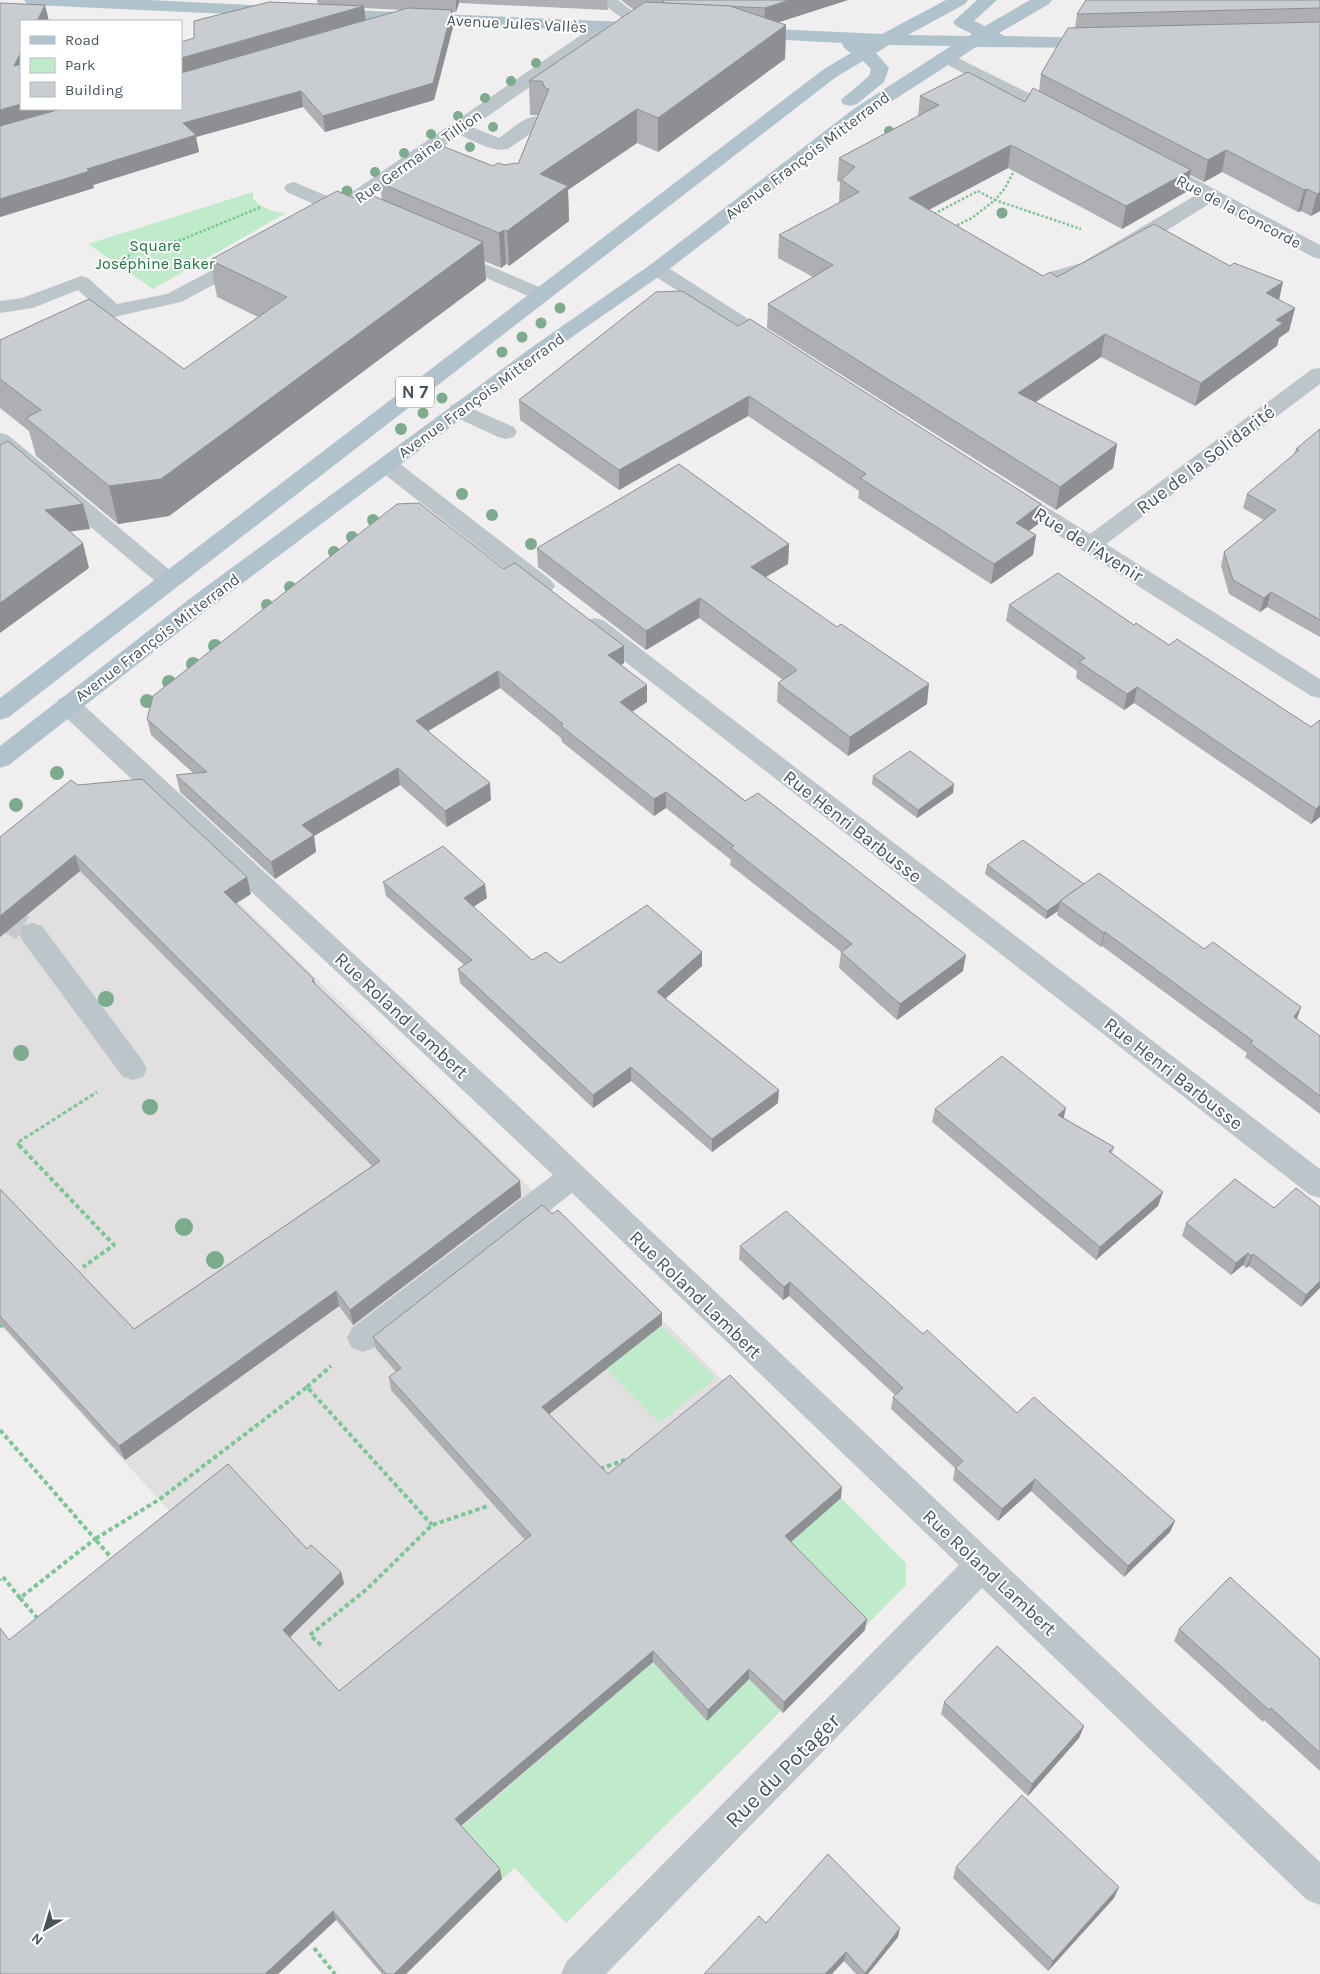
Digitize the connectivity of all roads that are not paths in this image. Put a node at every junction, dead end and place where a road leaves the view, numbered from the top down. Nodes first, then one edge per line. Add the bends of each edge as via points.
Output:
1 (33, 0) edge
2 (607, 0) edge
3 (959, 0) edge
4 (988, 0) edge
5 (1043, 0) edge
6 (90, 1) edge
7 (289, 12) edge
8 (308, 13) edge
9 (406, 18) junction
10 (962, 22) junction
11 (606, 26) junction
12 (655, 28) joint
13 (728, 32) edge
14 (353, 33) edge
15 (841, 38) junction
16 (885, 40) junction
17 (1116, 43) edge
18 (964, 44) junction
19 (864, 52) junction
20 (536, 121) edge
21 (1076, 124) edge
22 (459, 128) junction
23 (419, 156) junction
24 (1142, 159) edge
25 (439, 164) edge
26 (294, 188) road end
27 (1210, 195) junction
28 (342, 209) junction
29 (322, 220) edge
30 (376, 224) edge
31 (670, 236) dead end
32 (438, 250) edge
33 (263, 251) edge
34 (1320, 253) edge
35 (648, 264) junction
36 (1057, 276) edge
37 (542, 295) junction
38 (0, 307) edge
39 (112, 311) junction
40 (58, 334) edge
41 (792, 356) edge
42 (1320, 374) edge
43 (460, 410) junction
44 (506, 432) dead end
45 (0, 440) edge
46 (387, 464) junction
47 (991, 482) edge
48 (1090, 545) junction
49 (169, 581) junction
50 (1320, 690) edge
51 (68, 705) junction
52 (0, 711) edge
53 (0, 759) edge
54 (32, 933) tunnel mouth
55 (133, 1069) road end
56 (573, 1176) junction
57 (1320, 1186) edge
58 (364, 1338) dead end
59 (982, 1565) junction
60 (1320, 1887) edge
61 (580, 1974) edge

1 - 6 main road
2 - 12 street
3 - 16 main road, Avenue François Mitterrand / N 7
4 - 10 main road
5 - 18 main road, N 7
6 - 7 main road
8 - 9 main road, Avenue Jules Vallès
9 - 11 main road, Avenue Jules Vallès
9 - 14 street
10 - 18 main road
10 - 18 main road
11 - 12 main road, Avenue Jules Vallès
11 - 22 street, Rue Germaine Tillion
13 - 15 main road
15 - 16 main road
15 - 19 main road
16 - 18 main road
16 - 19 main road, Avenue François Mitterrand / N 7
17 - 18 main road
18 - 21 street
18 - 35 main road, Avenue François Mitterrand / N 7
19 - 31 main road via 880,68 878,78
19 - 37 main road, Avenue François Mitterrand / N 7 via 830,73
20 - 22 street via 501,145
22 - 23 street, Rue Germaine Tillion
23 - 25 street
23 - 28 street, Rue Germaine Tillion
24 - 27 street, Rue de la Concorde
26 - 28 street
27 - 34 street, Rue de la Concorde
27 - 36 street via 1088,266
28 - 29 street, Rue Germaine Tillion
28 - 30 street
32 - 37 street
33 - 39 street via 178,296
35 - 41 street
35 - 43 main road, Avenue François Mitterrand / N 7
37 - 49 main road, Avenue François Mitterrand / N 7
38 - 39 street via 26,304 81,282
39 - 40 street
42 - 48 street, Rue de la Solidarité
43 - 44 street
43 - 46 main road, Avenue François Mitterrand / N 7
45 - 49 street
46 - 51 main road, Avenue François Mitterrand / N 7
46 - 57 street, Rue Henri Barbusse via 501,540 570,607
47 - 48 street, Rue de l'Avenir
48 - 50 street, Rue de l'Avenir
49 - 52 main road, Avenue François Mitterrand / N 7
51 - 53 main road, Avenue François Mitterrand / N 7
51 - 56 street, Rue Roland Lambert
54 - 55 street
56 - 58 street
56 - 59 street, Rue Roland Lambert
59 - 60 street, Rue Roland Lambert
59 - 61 street, Rue du Potager

